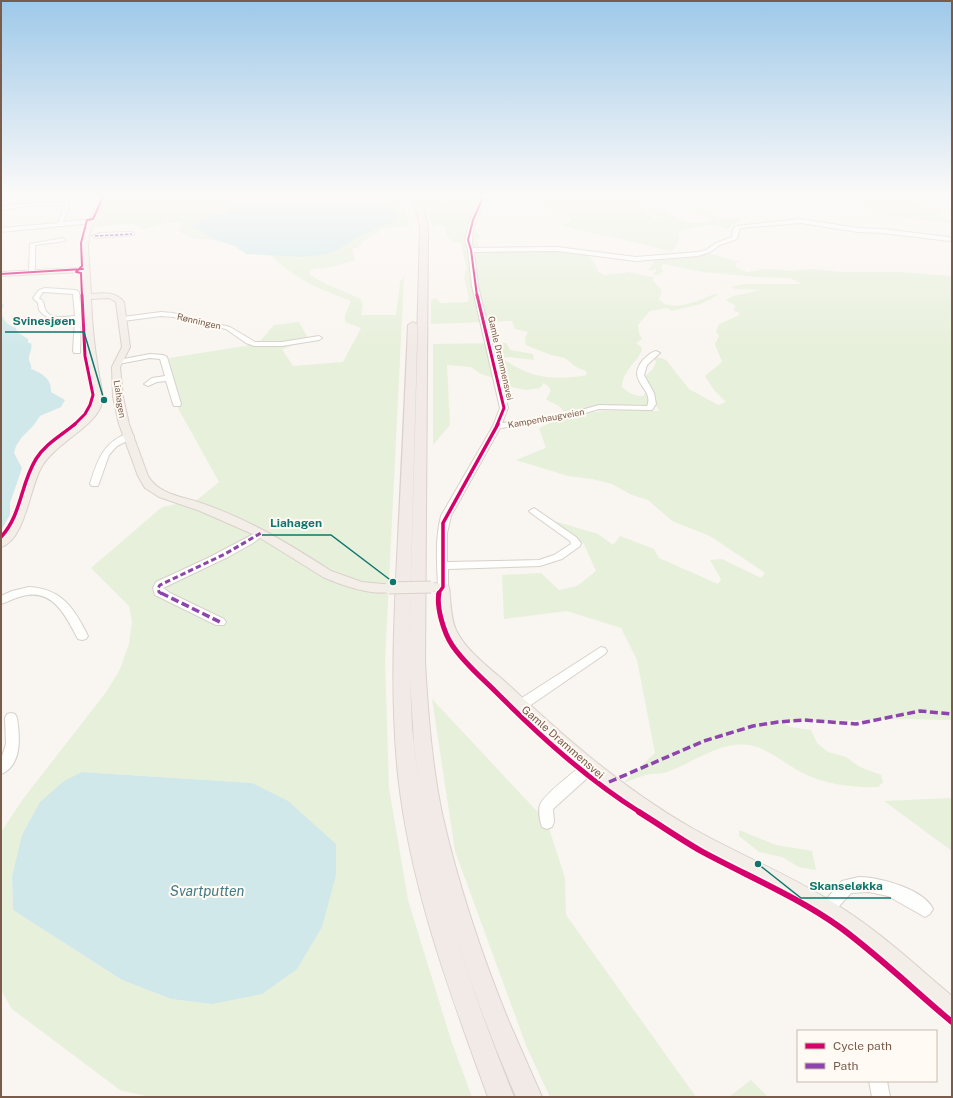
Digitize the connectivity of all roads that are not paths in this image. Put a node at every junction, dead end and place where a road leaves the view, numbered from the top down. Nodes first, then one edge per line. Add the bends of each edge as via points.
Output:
1 (32, 246) edge
2 (85, 246) edge
3 (417, 246) edge
4 (424, 246) edge
5 (470, 246) edge
6 (715, 246) edge
7 (471, 250) junction
8 (86, 269) junction
9 (31, 271) junction
10 (1, 274) edge
11 (88, 297) junction
12 (88, 315) junction
13 (77, 317) junction
14 (123, 319) junction
15 (319, 338) dead end
16 (77, 351) dead end
17 (656, 353) dead end
18 (118, 362) junction
19 (170, 378) junction
20 (148, 384) dead end
21 (177, 404) dead end
22 (497, 426) junction
23 (130, 436) junction
24 (95, 484) dead end
25 (534, 511) dead end
26 (261, 533) junction
27 (1, 543) edge
28 (443, 566) junction
29 (437, 587) junction
30 (1, 600) edge
31 (220, 622) dead end
32 (82, 636) dead end
33 (601, 651) dead end
34 (521, 705) junction
35 (11, 718) dead end
36 (590, 767) junction
37 (1, 768) edge
38 (547, 822) dead end
39 (828, 909) junction
40 (925, 909) dead end
41 (952, 1009) edge
42 (878, 1082) edge
43 (501, 1097) edge
44 (529, 1097) edge
45 (882, 1097) edge

1 - 9 street
2 - 8 main road
3 - 43 highway via 402,592 403,729 423,862 469,1016
4 - 44 highway via 417,654 420,728 429,793 443,856 464,930 490,1007
5 - 7 street, Gamle Drammensvei
6 - 7 street via 708,251 664,257 626,258 557,249
7 - 22 street, Gamle Drammensvei via 475,286 503,401 503,414
8 - 9 main road
8 - 11 main road
9 - 10 main road
11 - 12 main road
11 - 14 main road, Liahagen via 117,298 121,304
12 - 13 street
12 - 27 main road via 90,351 99,394 98,403 88,419 53,446 40,462 32,476 18,523
13 - 13 street via 50,317 42,310 41,302 36,296 45,290 76,292
13 - 16 street
14 - 15 street, Rønningen via 173,315 228,328 254,344 288,344
14 - 18 main road, Liahagen via 126,347
17 - 22 street, Kampenhaugveien via 650,356 640,369 639,375 651,397 652,404 649,408 600,407 560,418
18 - 19 street via 161,356 164,358
18 - 23 main road, Liahagen via 116,375 119,403
19 - 20 street via 154,380
19 - 21 street
22 - 28 street, Gamle Drammensvei via 443,523
23 - 24 street via 117,442 103,456
23 - 26 main road, Liahagen via 143,476 153,488 163,495 222,515
25 - 28 street via 573,539 575,546 558,557 540,563
26 - 29 main road, Liahagen, bridge via 338,579 362,586
26 - 31 street via 214,560 160,584 158,588 159,592 166,596
28 - 29 street, Gamle Drammensvei
29 - 34 main road, Gamle Drammensvei via 455,640
30 - 32 street via 25,591 48,593 65,608
33 - 34 street
34 - 36 main road, Gamle Drammensvei
35 - 37 street via 14,742 11,754
36 - 38 street via 546,807
36 - 39 main road, Gamle Drammensvei via 651,812 682,831
39 - 40 street via 846,886 868,883 902,894
39 - 41 main road, Gamle Drammensvei via 860,931
42 - 45 street

